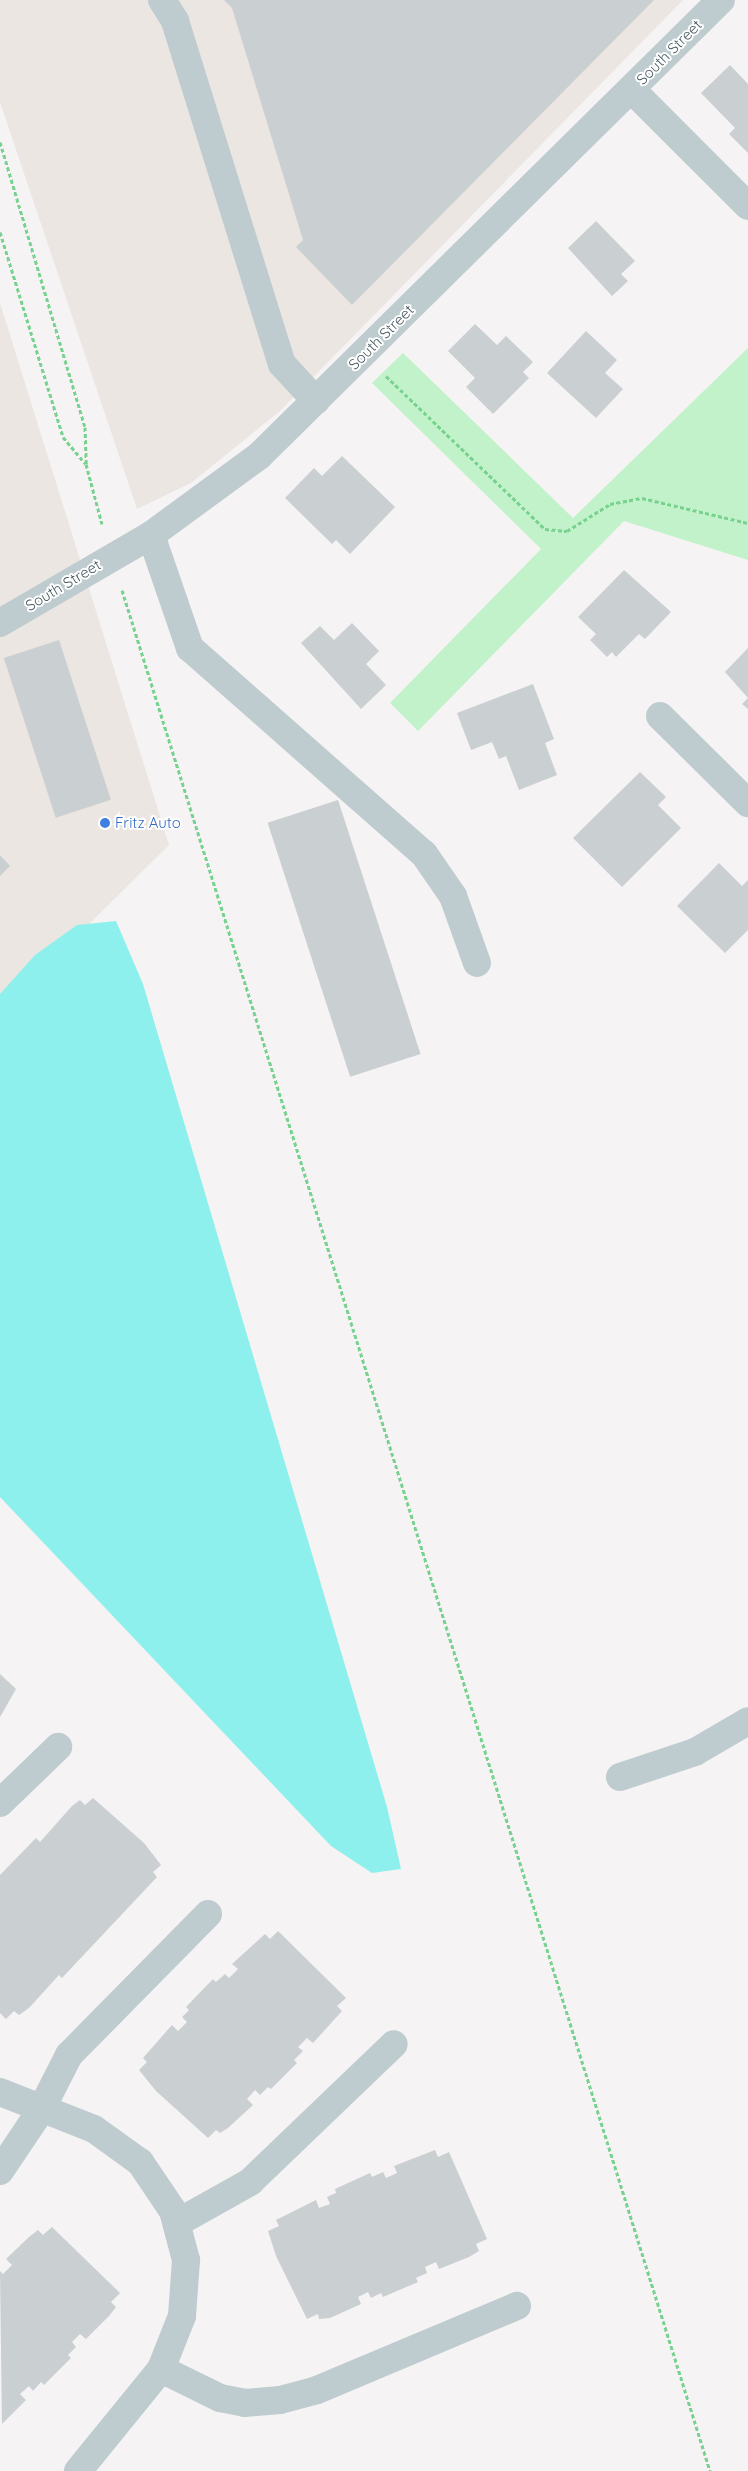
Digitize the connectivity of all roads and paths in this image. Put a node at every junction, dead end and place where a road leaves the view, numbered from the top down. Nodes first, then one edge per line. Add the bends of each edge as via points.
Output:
1 (162, 0) edge
2 (720, 0) edge
3 (632, 90) junction
4 (0, 142) edge
5 (748, 206) edge
6 (0, 232) edge
7 (364, 354) junction
8 (316, 401) junction
9 (86, 464) junction
10 (748, 523) edge
11 (103, 526) dead end
12 (151, 535) junction
13 (123, 593) dead end
14 (0, 623) edge
15 (660, 716) dead end
16 (748, 803) edge
17 (477, 963) dead end
18 (748, 1721) edge
19 (58, 1747) dead end
20 (620, 1777) dead end
21 (0, 1803) edge
22 (208, 1914) dead end
23 (394, 2044) dead end
24 (0, 2092) edge
25 (41, 2110) junction
26 (0, 2171) edge
27 (177, 2223) junction
28 (517, 2306) dead end
29 (161, 2369) junction
30 (78, 2471) edge
31 (710, 2471) edge

1 - 8 street via 175,21 282,364
2 - 3 street, South Street
3 - 5 street
3 - 7 street, South Street
4 - 9 path via 85,427
6 - 9 path via 64,437
7 - 8 street, South Street
7 - 10 path via 534,522 554,532 585,522 610,504 642,498
8 - 12 street, South Street via 258,456
9 - 11 path
12 - 14 street, South Street
12 - 17 street via 190,648 424,854 452,896
13 - 31 path
15 - 16 street
18 - 20 street via 695,1752
19 - 21 street
22 - 25 street via 69,2055
23 - 27 street via 250,2182
24 - 25 street
25 - 26 street
25 - 27 street via 94,2129 128,2152 161,2190
27 - 29 street via 186,2287 178,2333
28 - 29 street via 317,2390 280,2400 245,2403 220,2398
29 - 30 street

